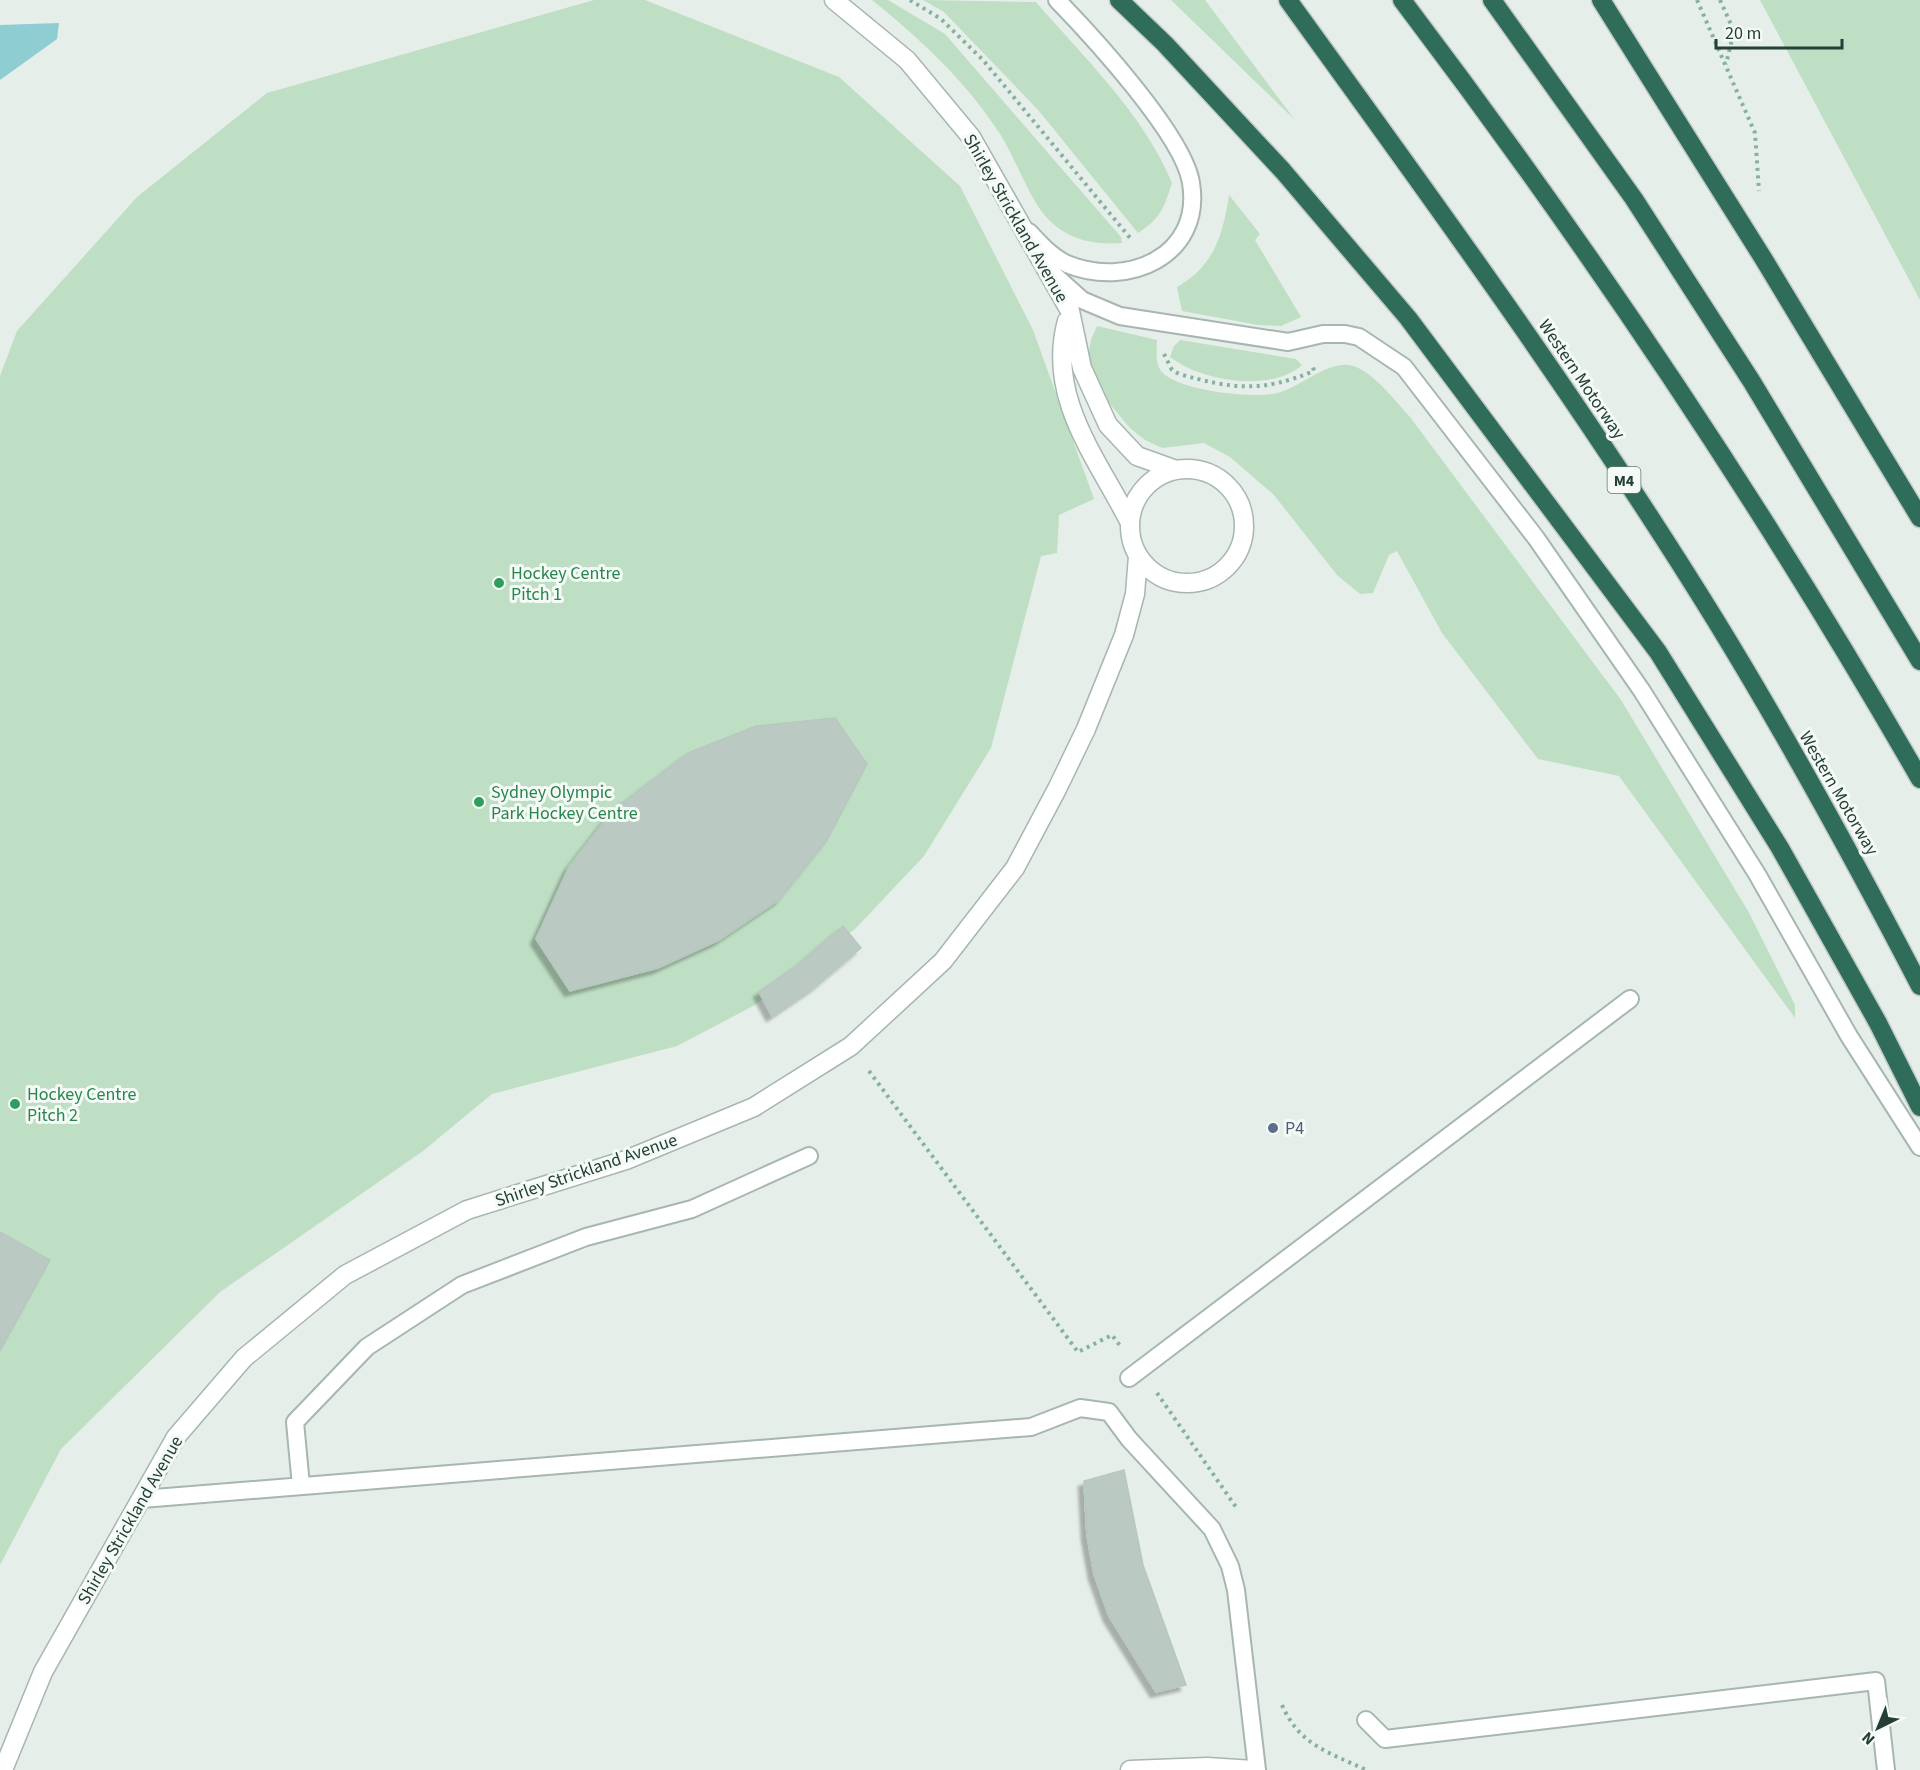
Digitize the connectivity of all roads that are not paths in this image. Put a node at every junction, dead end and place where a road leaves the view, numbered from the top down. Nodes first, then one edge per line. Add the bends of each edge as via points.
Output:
1 (834, 0) edge
2 (1057, 0) edge
3 (1119, 0) edge
4 (1288, 0) edge
5 (1402, 0) edge
6 (1492, 0) edge
7 (1601, 0) edge
8 (1024, 227) junction
9 (1044, 264) junction
10 (1070, 311) junction
11 (1176, 470) junction
12 (1920, 518) edge
13 (1129, 521) junction
14 (1138, 556) junction
15 (1166, 579) junction
16 (1130, 612) junction
17 (1920, 661) edge
18 (1920, 779) edge
19 (1920, 986) edge
20 (1630, 999) dead end
21 (1920, 1107) edge
22 (1920, 1147) edge
23 (809, 1156) dead end
24 (1129, 1378) dead end
25 (301, 1486) junction
26 (142, 1499) junction
27 (1366, 1720) dead end
28 (3, 1770) edge
29 (1130, 1770) edge
30 (1256, 1770) edge
31 (1886, 1770) edge

1 - 8 street, Shirley Strickland Avenue via 907,60 940,96 971,137
2 - 8 lane via 1163,125 1187,167 1192,191 1184,231 1173,248 1150,265 1132,271 1103,272 1069,265
3 - 21 highway via 1283,171 1408,318 1658,652 1779,848 1878,1023
4 - 19 highway, Western Motorway / M4 via 1475,259 1710,612 1854,860
5 - 18 highway via 1502,132 1716,446
6 - 17 highway via 1634,199 1758,392
7 - 12 highway
8 - 9 street, Shirley Strickland Avenue
9 - 10 street, Shirley Strickland Avenue
9 - 22 lane via 1073,293 1101,309 1288,342 1334,333 1359,337 1404,367 1536,538 1660,720
10 - 11 street, Shirley Strickland Avenue via 1082,369 1108,425 1137,456
10 - 13 street, Shirley Strickland Avenue via 1061,351 1066,394 1086,444
11 - 13 street via 1158,476 1144,487
11 - 15 street via 1195,469 1226,484 1243,513 1244,530 1232,561 1221,572 1189,583
13 - 14 street via 1132,545
14 - 15 street
14 - 16 street, Shirley Strickland Avenue
15 - 16 street via 1146,585
16 - 26 street, Shirley Strickland Avenue via 1086,729 1015,868 943,961 851,1046 754,1107 626,1160 467,1210 345,1275 244,1358 176,1437
20 - 24 lane
23 - 25 lane via 692,1209 586,1237 462,1285 367,1347 295,1422
25 - 26 lane
25 - 30 lane via 1031,1427 1080,1408 1109,1412 1212,1529 1230,1566
26 - 28 street, Shirley Strickland Avenue via 44,1672
27 - 31 lane via 1385,1739 1876,1681
29 - 30 street

